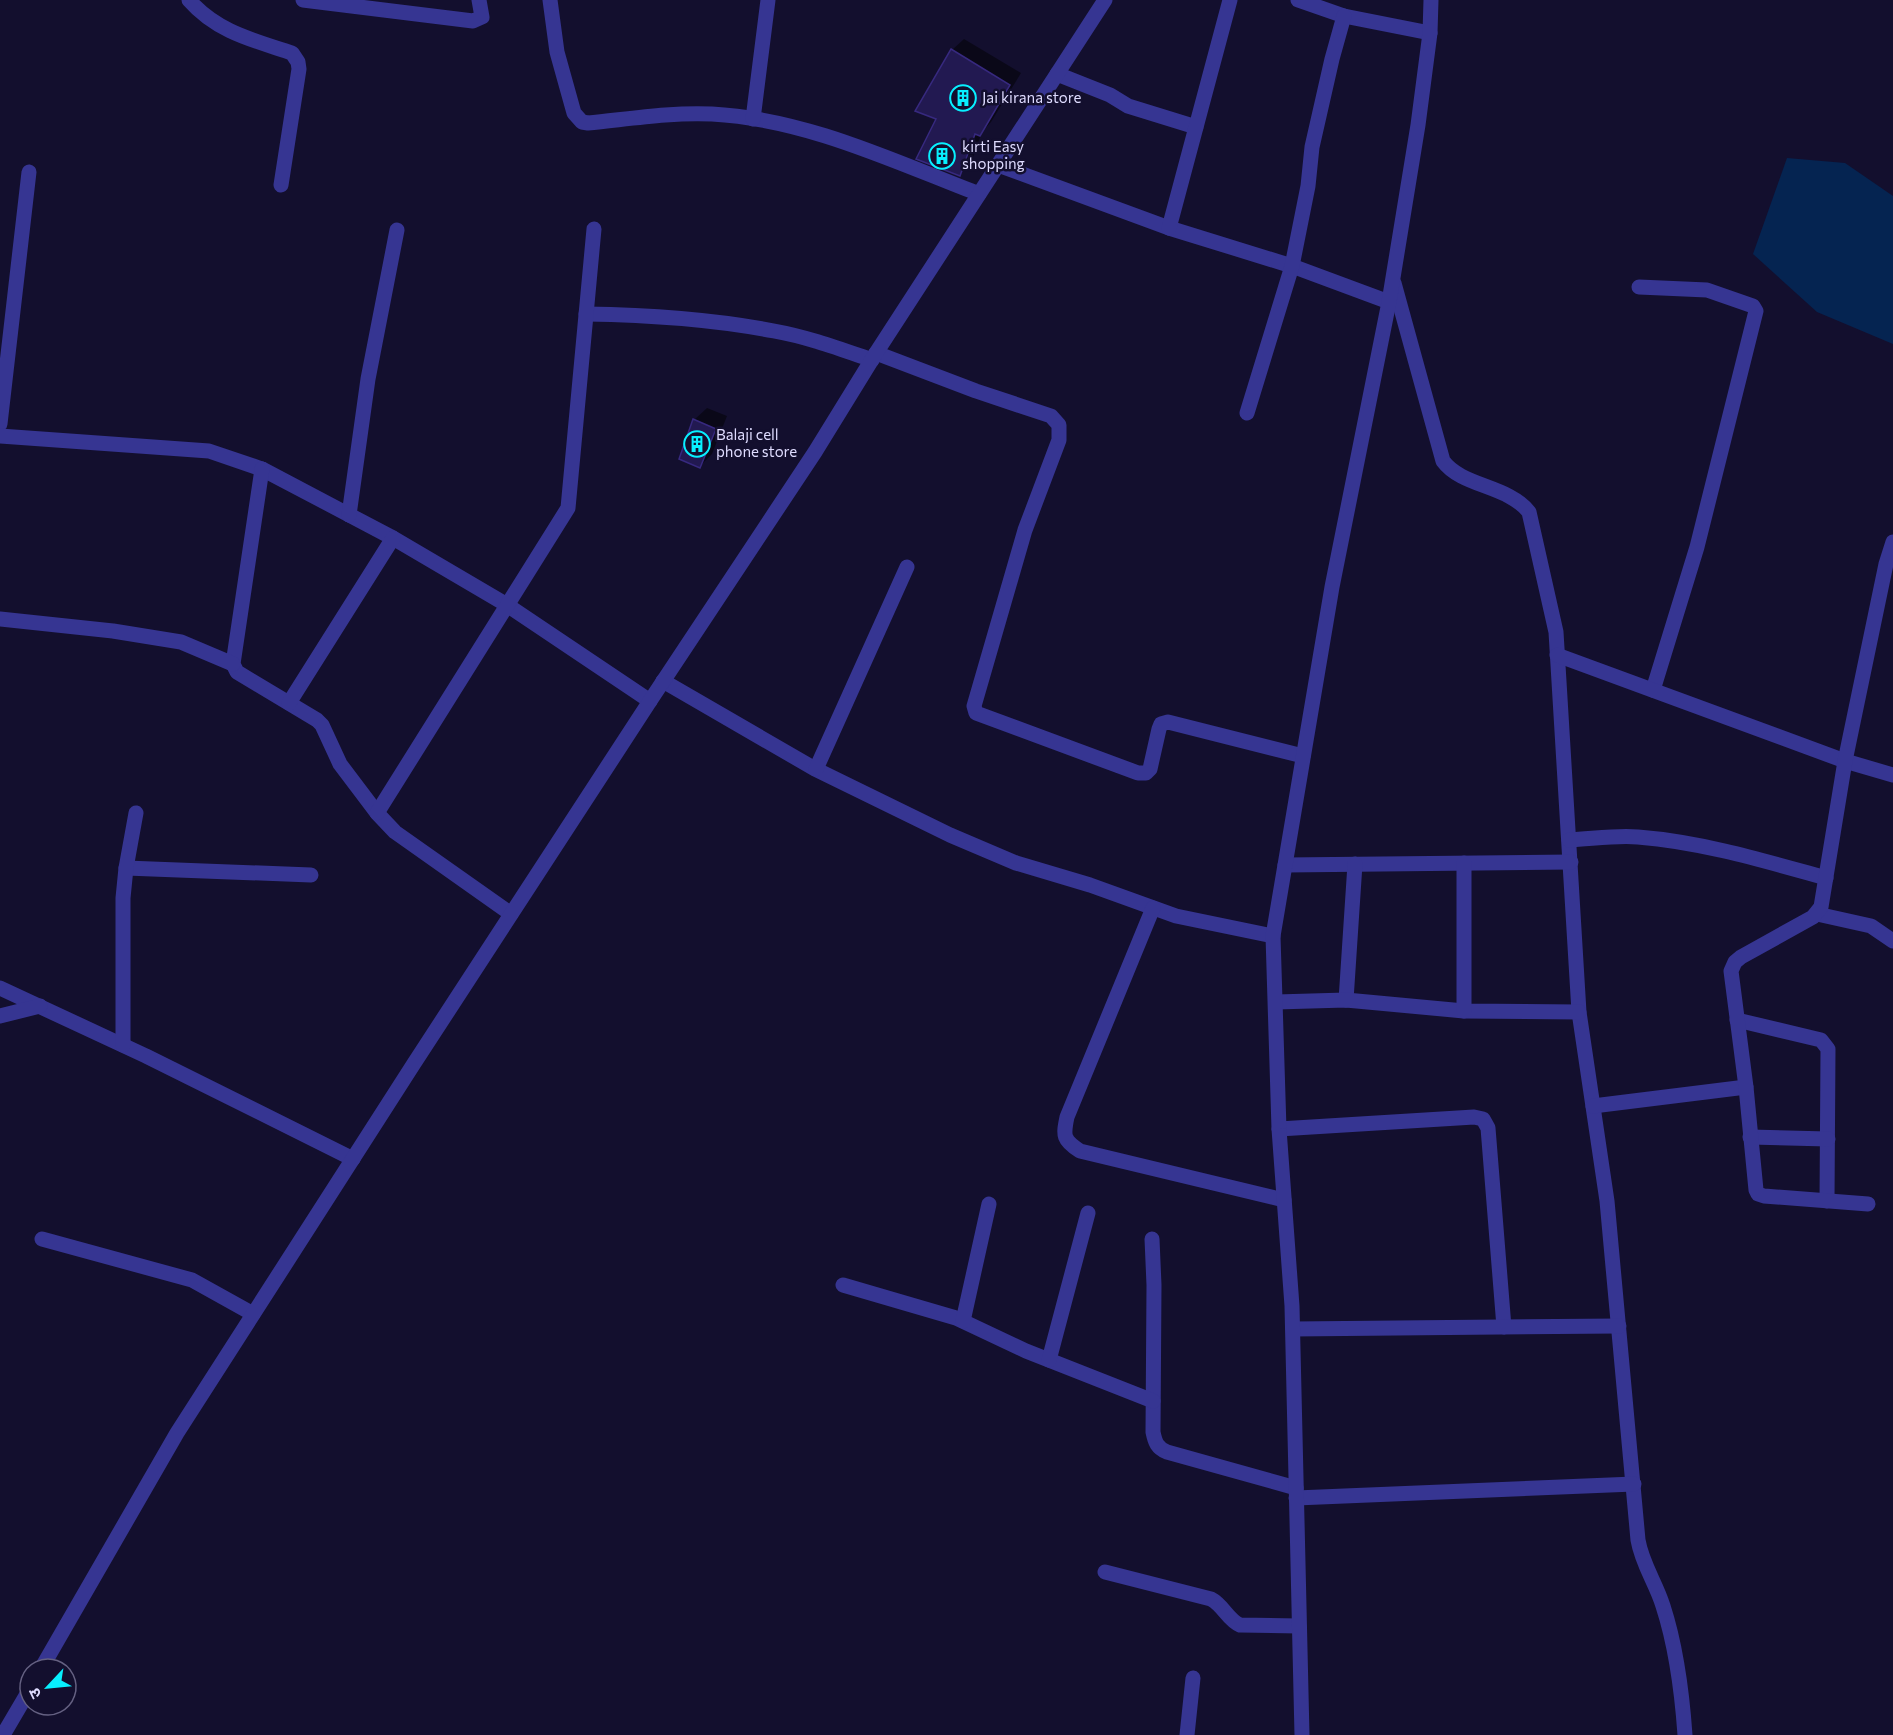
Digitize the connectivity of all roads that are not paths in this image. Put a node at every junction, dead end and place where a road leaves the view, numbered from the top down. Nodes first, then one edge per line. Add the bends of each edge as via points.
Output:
1 (189, 0) edge
2 (303, 0) edge
3 (479, 0) edge
4 (550, 0) edge
5 (768, 0) edge
6 (1105, 0) edge
7 (1230, 0) edge
8 (1298, 0) edge
9 (1431, 0) edge
10 (1344, 16) junction
11 (1430, 33) junction
12 (1057, 74) junction
13 (753, 118) junction
14 (1196, 127) junction
15 (998, 165) junction
16 (29, 172) dead end
17 (281, 185) dead end
18 (979, 194) junction
19 (1169, 228) junction
20 (594, 229) dead end
21 (397, 230) dead end
22 (1292, 266) junction
23 (1393, 278) junction
24 (1639, 287) dead end
25 (1389, 302) junction
26 (586, 314) junction
27 (874, 356) junction
28 (1247, 413) dead end
29 (0, 424) edge
30 (0, 436) edge
31 (262, 469) junction
32 (349, 515) junction
33 (393, 538) junction
34 (1893, 542) edge
35 (907, 567) dead end
36 (507, 605) junction
37 (0, 619) edge
38 (1557, 655) junction
39 (233, 664) junction
40 (663, 681) junction
41 (1653, 690) junction
42 (650, 701) junction
43 (288, 703) junction
44 (1304, 756) junction
45 (1845, 761) junction
46 (816, 769) junction
47 (1893, 775) edge
48 (136, 813) dead end
49 (377, 813) junction
50 (1569, 840) junction
51 (1571, 862) junction
52 (1355, 864) junction
53 (1464, 864) junction
54 (1285, 865) junction
55 (126, 868) junction
56 (311, 875) dead end
57 (1826, 878) junction
58 (1153, 908) junction
59 (1817, 914) junction
60 (511, 915) junction
61 (1273, 936) junction
62 (1893, 941) edge
63 (0, 988) edge
64 (1346, 1000) junction
65 (1276, 1002) junction
66 (40, 1006) junction
67 (1464, 1011) junction
68 (1579, 1012) junction
69 (0, 1016) edge
70 (1737, 1020) junction
71 (123, 1045) junction
72 (1746, 1087) junction
73 (1593, 1106) junction
74 (1279, 1129) junction
75 (1750, 1137) junction
76 (1828, 1139) junction
77 (353, 1159) junction
78 (1284, 1200) junction
79 (1827, 1201) junction
80 (989, 1204) dead end
81 (1868, 1204) dead end
82 (1088, 1213) dead end
83 (42, 1239) dead end
84 (1152, 1239) dead end
85 (843, 1285) dead end
86 (253, 1314) junction
87 (963, 1321) junction
88 (1619, 1326) junction
89 (1504, 1327) junction
90 (1293, 1329) junction
91 (1049, 1360) junction
92 (1153, 1401) junction
93 (1634, 1485) junction
94 (1296, 1493) junction
95 (1105, 1572) dead end
96 (1299, 1626) junction
97 (48, 1657) edge
98 (1193, 1678) dead end
99 (18, 1709) edge
100 (3, 1735) edge
101 (1187, 1735) edge
102 (1302, 1735) edge
103 (1685, 1735) edge

1 - 17 street via 202,15 221,27 292,53 298,62
2 - 3 street via 473,21 482,17
4 - 13 street via 557,52 574,113 582,122 685,114
5 - 13 street
6 - 12 street
7 - 14 street
8 - 10 street
9 - 11 street
10 - 11 street
10 - 22 street via 1312,147
11 - 23 street
12 - 14 street via 1128,106
12 - 15 street
13 - 18 street via 830,137
14 - 19 street
15 - 18 street
15 - 19 street
16 - 29 street
18 - 27 street
19 - 22 street
20 - 26 street
21 - 32 street via 368,380
22 - 25 street
22 - 28 street
23 - 25 street
23 - 38 street via 1443,461 1455,472 1515,499 1529,512 1556,632
24 - 41 street via 1707,290 1753,306 1756,311 1697,547
25 - 44 street via 1332,587
26 - 27 street via 714,321 776,331
26 - 36 street via 568,508
27 - 40 street
27 - 44 street via 1051,416 1059,425 1059,440 1025,530 974,706 976,713 1138,773 1150,769 1159,729 1168,722
30 - 31 street via 209,451
31 - 32 street
31 - 39 street
32 - 33 street
33 - 36 street
33 - 43 street
34 - 45 street
35 - 46 street
36 - 42 street
36 - 49 street
37 - 39 street via 181,642
38 - 41 street
38 - 50 street
39 - 43 street via 237,672
40 - 42 street
40 - 46 street
41 - 45 street
42 - 60 street
43 - 49 street via 320,722 340,764
44 - 54 street
45 - 47 street
45 - 57 street
46 - 58 street via 1005,858
48 - 55 street
49 - 60 street via 395,832
50 - 51 street
50 - 57 street via 1655,839 1722,850
51 - 53 street
51 - 68 street
52 - 53 street
52 - 54 street
52 - 64 street
53 - 67 street
54 - 61 street
55 - 56 street
55 - 71 street
57 - 59 street
58 - 61 street
58 - 78 street via 1067,1117 1064,1134 1068,1144 1080,1151
59 - 62 street via 1871,926
59 - 70 street via 1735,962 1731,971
60 - 77 street
61 - 65 street
63 - 66 street
64 - 65 street
64 - 67 street
65 - 74 street
66 - 69 street
66 - 71 street
67 - 68 street
68 - 73 street
70 - 72 street
70 - 76 street via 1826,1043
71 - 77 street
72 - 73 street
72 - 75 street
73 - 88 street
74 - 78 street
74 - 89 street via 1483,1119 1488,1128
75 - 76 street
75 - 79 street via 1758,1194
76 - 79 street
77 - 86 street
78 - 90 street
79 - 81 street
80 - 87 street
82 - 91 street
83 - 86 street via 192,1280
84 - 92 street
85 - 87 street
86 - 97 street via 177,1433
87 - 91 street
88 - 89 street
88 - 93 street
89 - 90 street
90 - 94 street
91 - 92 street
92 - 94 street via 1154,1440 1160,1449
93 - 94 street
93 - 103 street via 1641,1556 1669,1624
94 - 96 street
95 - 96 street via 1211,1599 1240,1625
96 - 102 street
98 - 101 street
99 - 100 street

